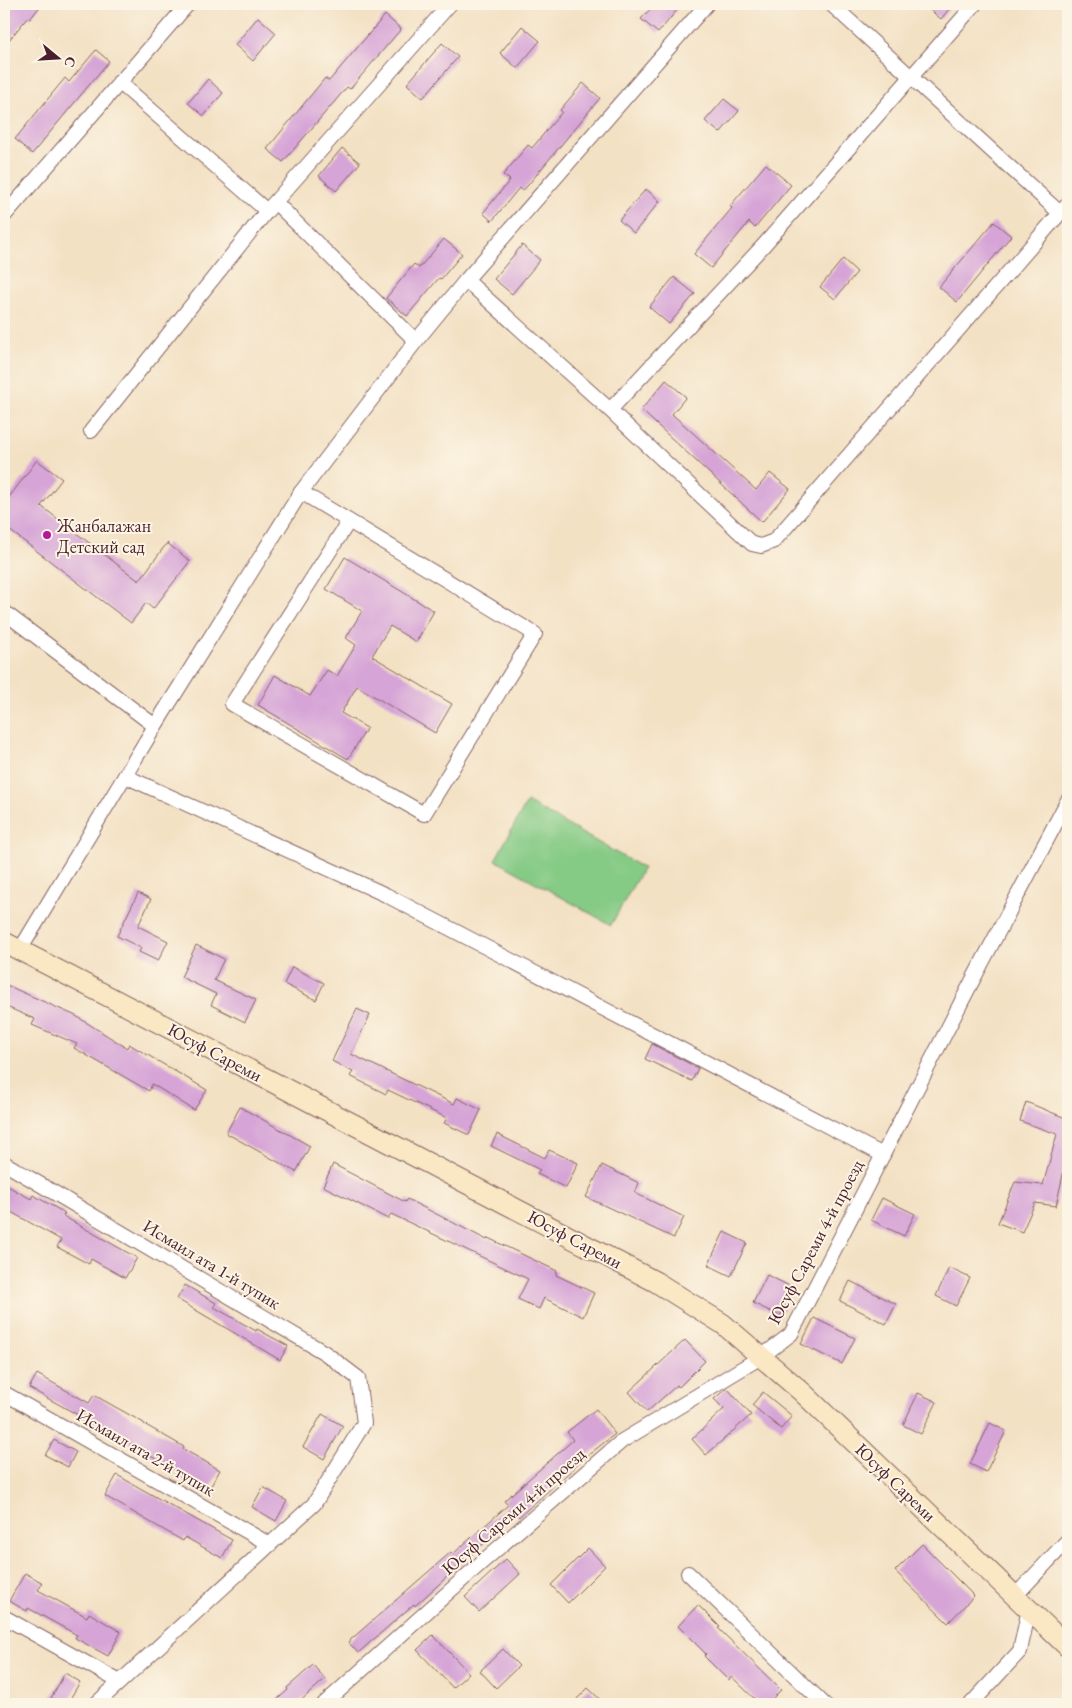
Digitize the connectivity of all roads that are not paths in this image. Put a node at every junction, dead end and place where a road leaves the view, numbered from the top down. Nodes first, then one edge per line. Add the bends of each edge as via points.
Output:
1 (188, 4) edge
2 (450, 4) edge
3 (707, 4) edge
4 (831, 4) edge
5 (975, 4) edge
6 (911, 76) junction
7 (119, 82) junction
8 (271, 207) junction
9 (1064, 208) edge
10 (4, 216) edge
11 (466, 280) junction
12 (416, 341) junction
13 (610, 410) junction
14 (91, 431) dead end
15 (301, 492) junction
16 (349, 521) junction
17 (4, 612) edge
18 (155, 726) junction
19 (125, 776) junction
20 (1068, 800) edge
21 (12, 946) edge
22 (883, 1155) junction
23 (4, 1163) edge
24 (761, 1356) junction
25 (4, 1393) edge
26 (1068, 1540) edge
27 (270, 1544) junction
28 (688, 1573) dead end
29 (1022, 1602) junction
30 (4, 1617) edge
31 (1068, 1647) edge
32 (120, 1682) junction
33 (96, 1704) edge
34 (324, 1704) edge
35 (824, 1704) edge
36 (971, 1704) edge

1 - 7 street
2 - 8 street
3 - 11 street
4 - 6 street
5 - 6 street
6 - 9 street
6 - 13 street via 763,246
7 - 8 street
7 - 10 street
8 - 12 street
8 - 14 street
9 - 13 street via 774,541 761,546 752,544
11 - 12 street
11 - 13 street
12 - 15 street
15 - 16 street
15 - 18 street
16 - 16 street via 535,634 424,814 232,704
17 - 18 street
18 - 19 street
19 - 21 street
19 - 22 street via 386,895
20 - 22 street, Юсуф Сареми 4-й проезд
21 - 24 main road, Юсуф Сареми via 656,1282 723,1324
22 - 24 street, Юсуф Сареми 4-й проезд via 791,1334
23 - 27 street, Исмаил ата 1-й тупик via 332,1358 358,1378 364,1423 314,1504
24 - 29 main road, Юсуф Сареми
24 - 34 street, Юсуф Сареми 4-й проезд via 622,1441
25 - 27 street, Исмаил ата 2-й тупик
26 - 29 street
27 - 32 street
28 - 35 street
29 - 31 main road, Юсуф Сареми
29 - 36 street via 1020,1651
30 - 32 street
32 - 33 street

